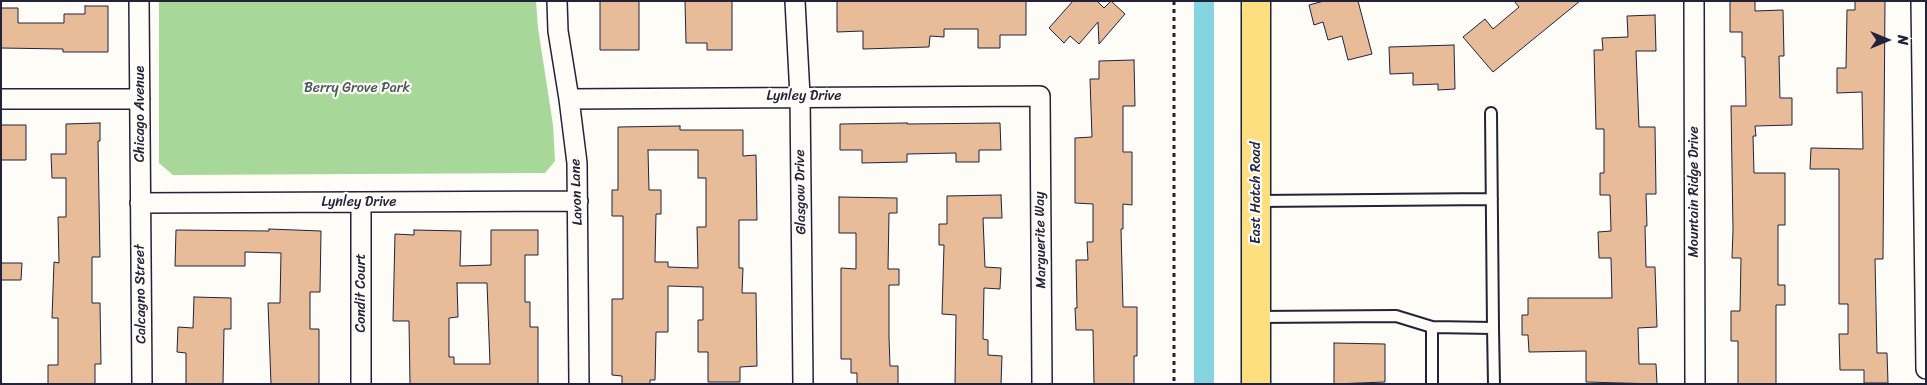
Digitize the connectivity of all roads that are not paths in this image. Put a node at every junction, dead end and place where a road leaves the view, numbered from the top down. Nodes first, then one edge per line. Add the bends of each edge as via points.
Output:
1 (140, 1) edge
2 (557, 1) edge
3 (795, 1) edge
4 (1256, 1) edge
5 (1694, 1) edge
6 (1921, 1) edge
7 (800, 96) junction
8 (1040, 96) joint
9 (1, 99) edge
10 (140, 99) junction
11 (569, 99) junction
12 (1491, 113) dead end
13 (1492, 199) junction
14 (578, 201) junction
15 (1256, 201) junction
16 (361, 202) junction
17 (140, 204) junction
18 (1256, 316) junction
19 (1432, 327) junction
20 (1492, 328) junction
21 (1926, 369) edge
22 (142, 384) edge
23 (362, 384) edge
24 (579, 384) edge
25 (803, 384) edge
26 (1042, 384) edge
27 (1256, 384) edge
28 (1432, 384) edge
29 (1494, 384) edge
30 (1695, 384) edge

1 - 10 street, Chicago Avenue
2 - 11 street, Lavon Lane via 558,31
3 - 7 street, Glasgow Drive
4 - 15 main road, East Hatch Road
5 - 30 street, Mountain Ridge Drive
6 - 21 street
7 - 8 street, Lynley Drive
7 - 11 street, Lynley Drive
7 - 25 street, Glasgow Drive
8 - 26 street, Marguerite Way
9 - 10 street
10 - 17 street, Chicago Avenue
11 - 14 street, Lavon Lane
12 - 13 lane
13 - 15 lane
13 - 20 lane
14 - 16 street, Lynley Drive
14 - 24 street, Lavon Lane
15 - 18 main road, East Hatch Road
16 - 17 street, Lynley Drive
16 - 23 street, Condit Court
17 - 22 street, Calcagno Street
18 - 19 lane via 1396,316
18 - 27 main road, East Hatch Road
19 - 20 lane
19 - 28 lane
20 - 29 lane

